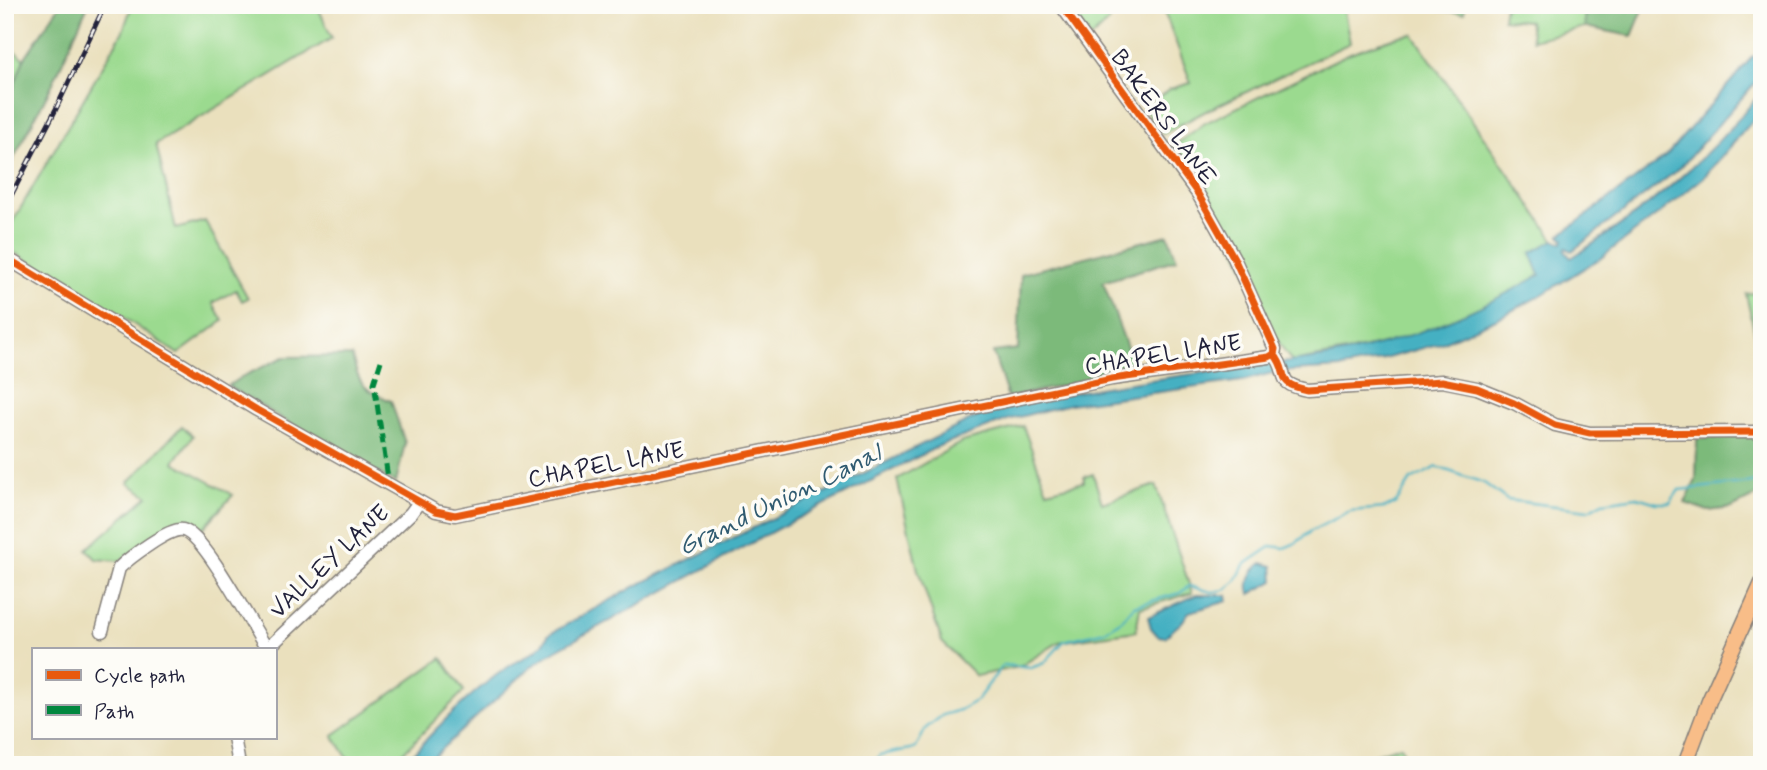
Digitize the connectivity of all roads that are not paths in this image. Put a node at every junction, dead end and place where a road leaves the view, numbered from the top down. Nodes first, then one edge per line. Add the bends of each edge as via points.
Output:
1 (1061, 5) edge
2 (5, 257) edge
3 (1277, 358) junction
4 (1762, 432) edge
5 (419, 502) junction
6 (1762, 583) edge
7 (102, 631) dead end
8 (266, 648) edge
9 (268, 648) edge
10 (234, 738) edge
11 (239, 765) edge
12 (1685, 765) edge

1 - 3 street, BAKERS LANE via 1198,194 1249,289
2 - 5 street, CHAPEL LANE
3 - 4 street, BAKERS LANE via 1288,385 1307,390 1442,381 1477,388 1555,425 1590,433
3 - 5 street, CHAPEL LANE via 1112,379 455,515
5 - 9 street, VALLEY LANE
6 - 12 main road
7 - 8 street via 119,568 182,529 198,542 222,575
10 - 11 street

